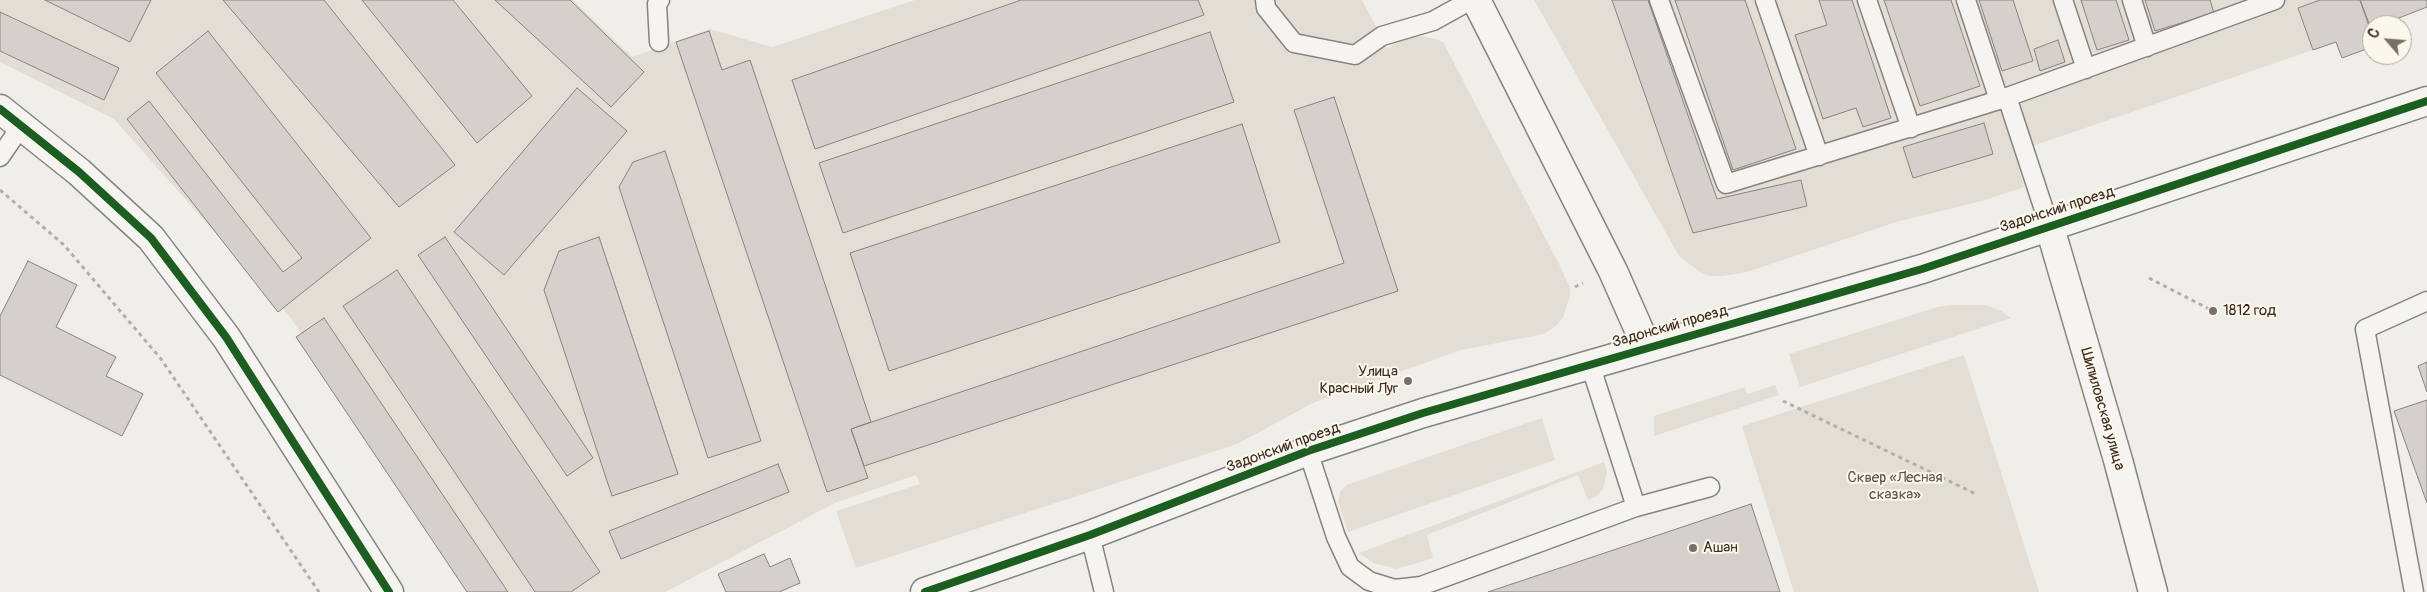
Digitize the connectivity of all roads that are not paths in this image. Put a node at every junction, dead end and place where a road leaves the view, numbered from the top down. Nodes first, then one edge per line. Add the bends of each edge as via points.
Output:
1 (660, 0) edge
2 (1265, 0) edge
3 (1471, 0) edge
4 (1476, 0) edge
5 (1659, 0) edge
6 (1765, 0) edge
7 (1867, 0) edge
8 (1966, 0) edge
9 (2063, 0) edge
10 (2132, 0) edge
11 (2275, 0) edge
12 (2230, 8) edge
13 (659, 42) dead end
14 (2147, 47) junction
15 (2086, 69) junction
16 (2003, 98) junction
17 (2427, 101) edge
18 (0, 109) edge
19 (22, 126) junction
20 (1911, 128) junction
21 (1819, 156) junction
22 (0, 157) edge
23 (2050, 228) junction
24 (2427, 301) edge
25 (1647, 348) junction
26 (1590, 364) junction
27 (1308, 451) junction
28 (1710, 487) dead end
29 (1636, 507) junction
30 (1090, 535) junction
31 (932, 591) edge
32 (390, 592) edge
33 (1104, 592) edge
34 (2153, 592) edge
35 (2414, 592) edge

1 - 13 lane via 657,4
2 - 3 lane via 1266,8 1294,43 1355,55 1382,36 1433,21
4 - 25 street via 1613,271
5 - 21 lane via 1726,184
6 - 21 lane
7 - 20 lane
8 - 16 lane
9 - 15 lane
10 - 14 lane
11 - 12 lane
12 - 14 lane
14 - 15 lane
15 - 16 lane
16 - 20 lane
16 - 23 lane
17 - 23 street, Задонский проезд
18 - 19 street
19 - 22 lane
19 - 32 street via 79,172 151,238 226,337
20 - 21 lane
23 - 25 street, Задонский проезд via 1922,269
23 - 34 street, Шипиловская улица
24 - 35 lane via 2365,329
25 - 26 street, Задонский проезд
26 - 27 street, Задонский проезд
26 - 29 lane
27 - 29 lane via 1336,537 1350,567 1369,581 1395,589 1421,586
27 - 30 street, Задонский проезд
28 - 29 lane
30 - 31 street, Задонский проезд
30 - 33 lane

